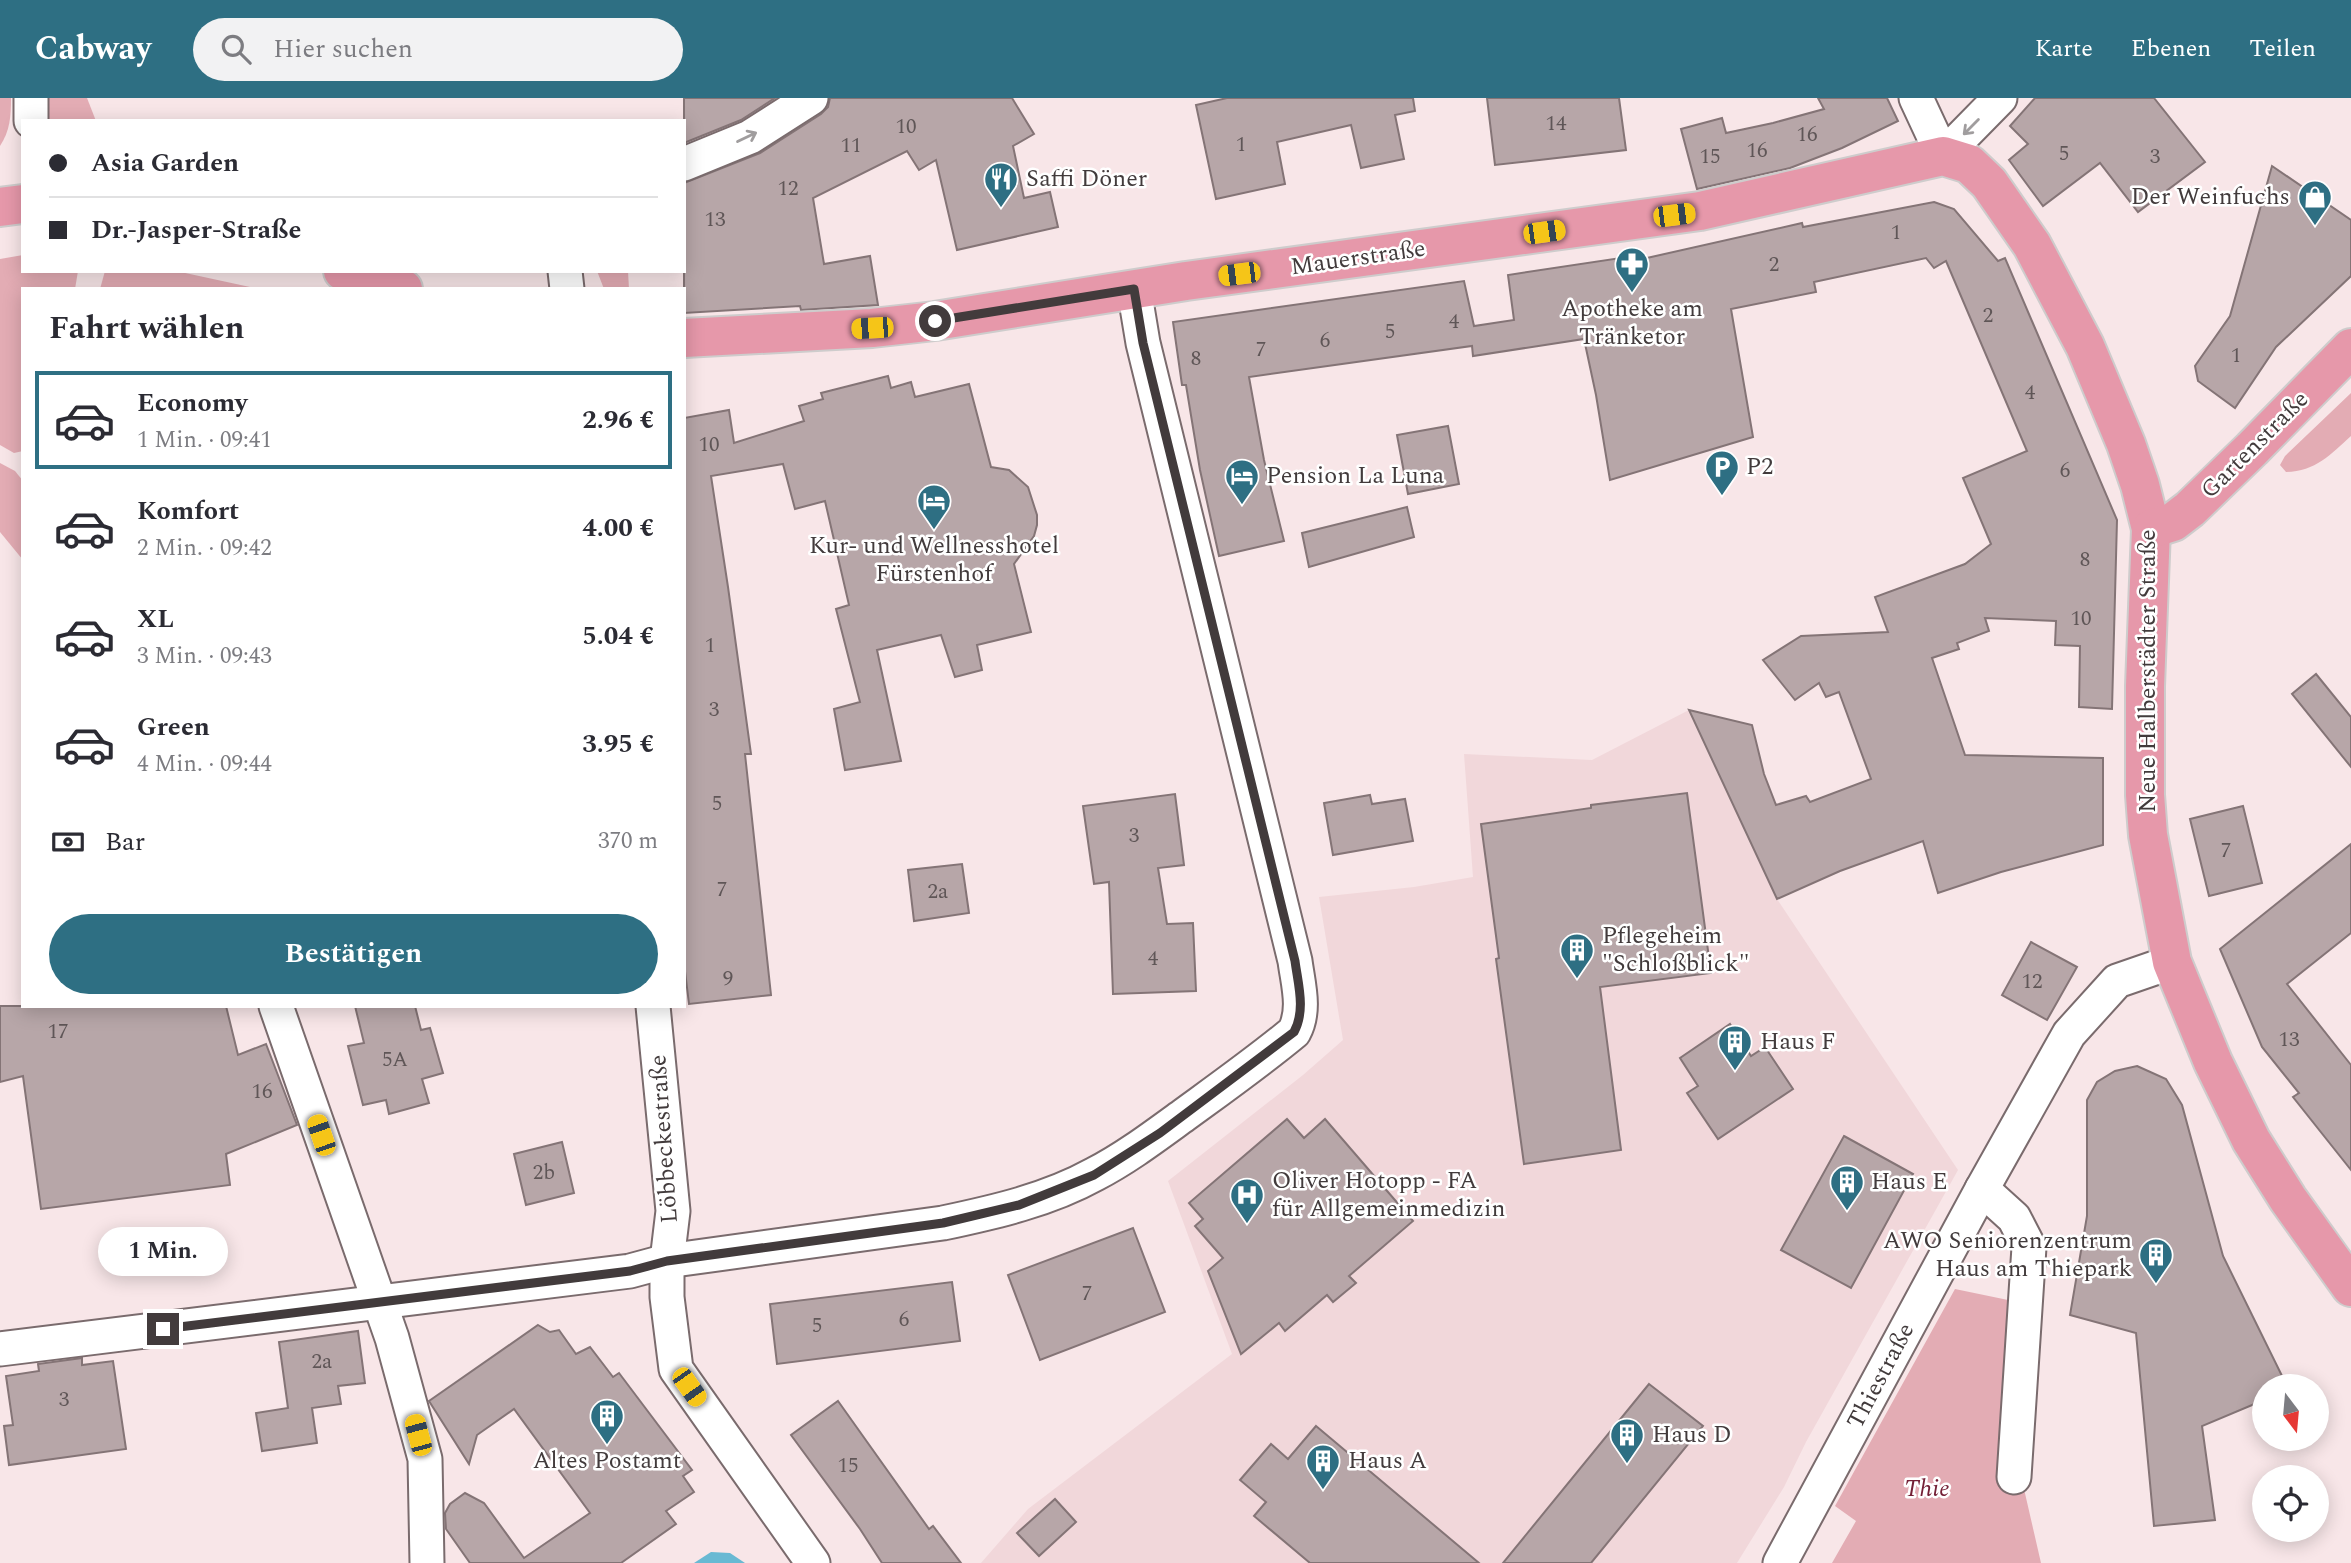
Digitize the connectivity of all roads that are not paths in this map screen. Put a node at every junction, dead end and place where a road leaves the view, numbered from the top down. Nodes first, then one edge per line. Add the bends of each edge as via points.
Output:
1 (31, 98) edge
2 (811, 98) edge
3 (1916, 98) edge
4 (2000, 98) edge
5 (30, 119) edge
6 (1943, 156) junction
7 (686, 163) edge
8 (21, 204) edge
9 (0, 208) edge
10 (351, 273) edge
11 (396, 287) edge
12 (1134, 289) junction
13 (686, 338) edge
14 (2351, 348) edge
15 (2151, 529) junction
16 (2172, 962) junction
17 (277, 1008) edge
18 (653, 1008) edge
19 (1982, 1189) junction
20 (667, 1261) junction
21 (2351, 1287) edge
22 (379, 1303) junction
23 (0, 1349) edge
24 (2014, 1477) dead end
25 (427, 1563) edge
26 (813, 1563) edge
27 (1780, 1563) edge

1 - 5 street
7 -> 2 street via 750,137
3 - 6 street
4 -> 6 street
6 - 12 main road, Mauerstraße via 1700,211
6 - 15 main road, Neue Halberstädter Straße via 1969,164 1989,183 2032,245 2107,396
8 - 9 main road
10 - 11 main road
12 - 13 main road, Mauerstraße via 910,324
12 - 20 street via 1143,343 1295,961 1300,1020 1280,1044 1139,1147 1055,1192 943,1223
14 - 15 main road, Gartenstraße via 2190,509 2173,522
15 - 16 main road, Neue Halberstädter Straße via 2145,795
16 - 19 street, Thiestraße via 2117,981 2069,1034
16 - 21 main road, Neue Halberstädter Straße via 2251,1140
17 - 22 street
18 - 20 street, Löbbeckestraße via 673,1211
19 - 24 street via 2014,1218 2029,1247
19 - 27 street, Thiestraße
20 - 22 street via 630,1271
20 - 26 street, Löbbeckestraße via 676,1369
22 - 23 street
22 - 25 street via 425,1460

